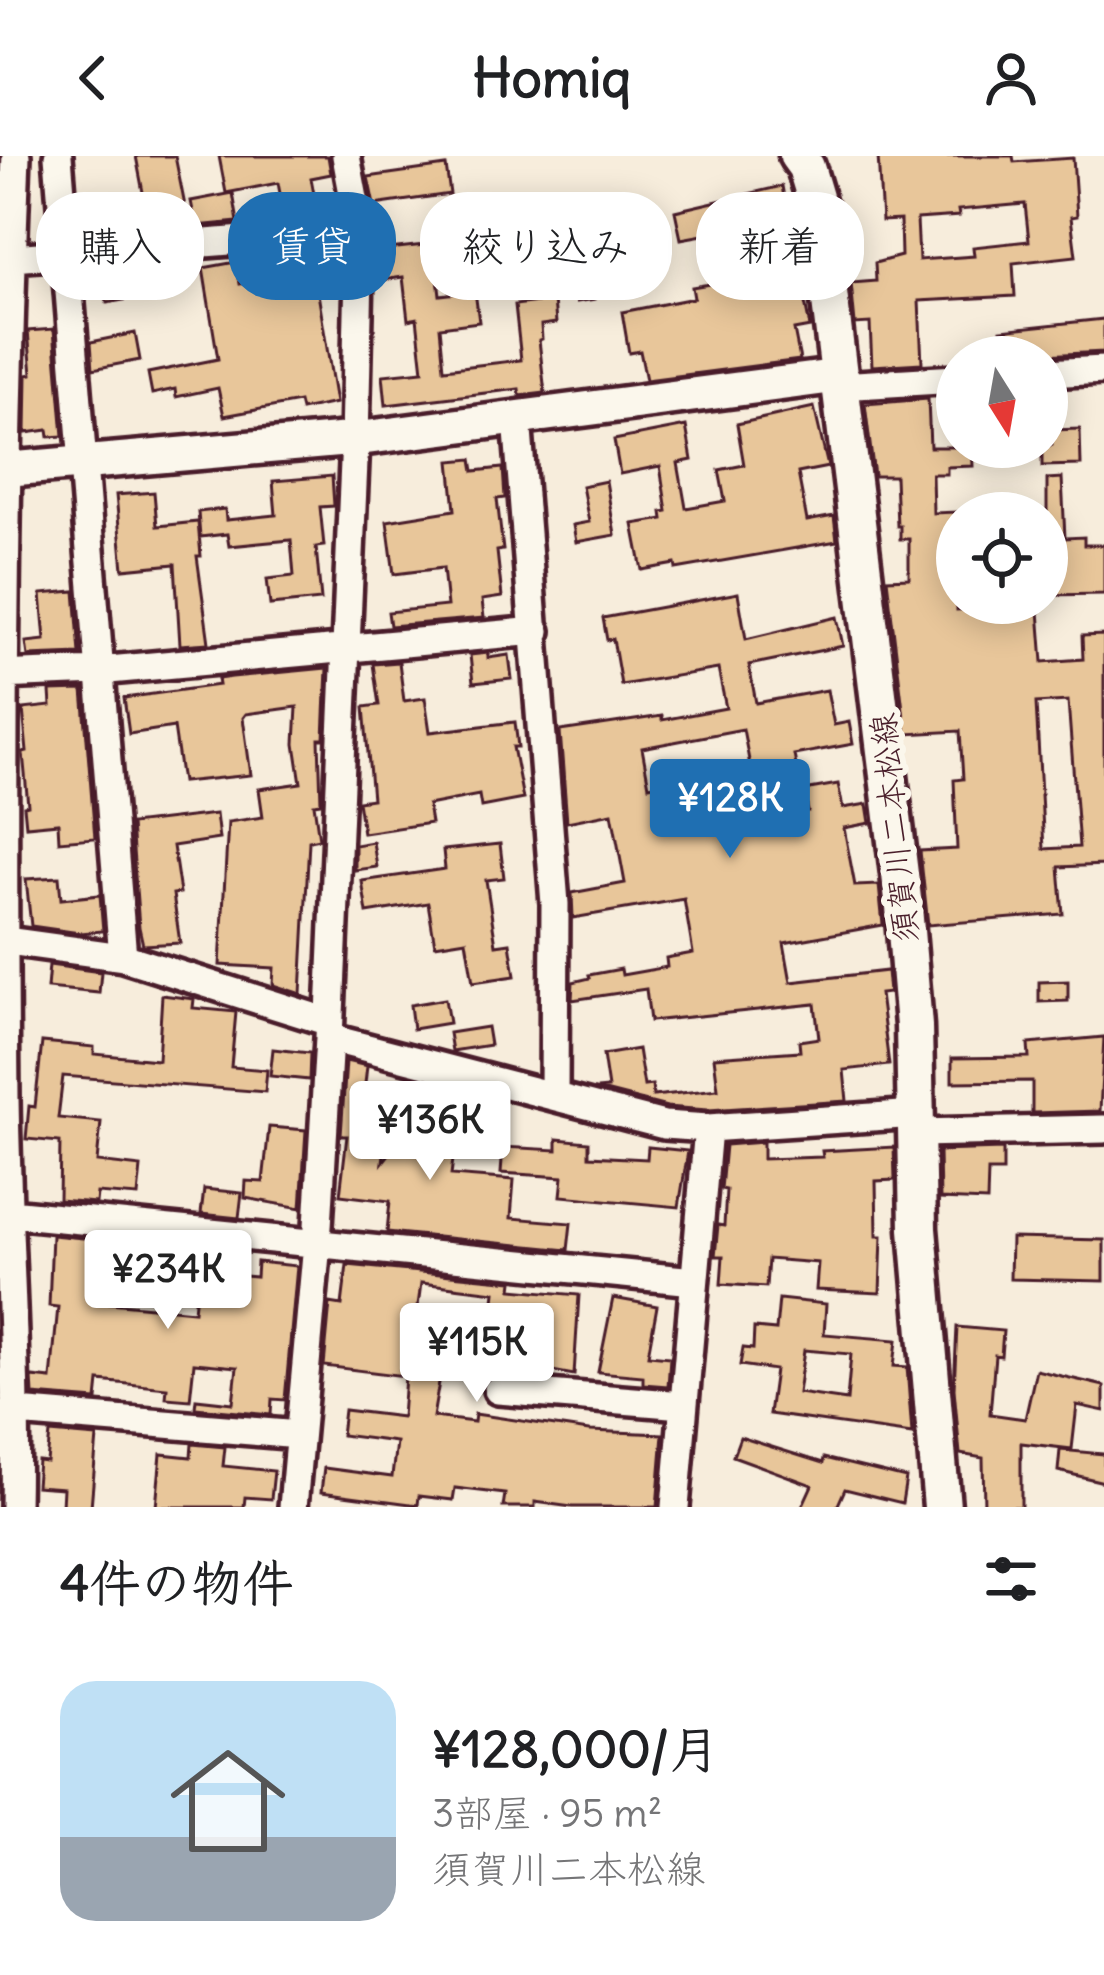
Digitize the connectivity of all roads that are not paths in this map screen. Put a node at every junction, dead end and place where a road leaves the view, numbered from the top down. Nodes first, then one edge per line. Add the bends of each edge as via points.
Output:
1 (16, 156) edge
2 (58, 156) edge
3 (346, 156) edge
4 (798, 156) edge
5 (60, 192) edge
6 (353, 192) edge
7 (36, 257) edge
8 (6, 259) edge
9 (68, 300) edge
10 (359, 300) edge
11 (1104, 370) edge
12 (1068, 372) edge
13 (936, 379) edge
14 (839, 381) junction
15 (517, 418) junction
16 (356, 439) junction
17 (82, 464) junction
18 (4, 470) edge
19 (536, 631) junction
20 (345, 647) junction
21 (98, 671) junction
22 (3, 674) edge
23 (2, 940) edge
24 (123, 957) junction
25 (329, 1030) junction
26 (554, 1095) junction
27 (917, 1124) junction
28 (708, 1128) junction
29 (1104, 1129) edge
30 (3, 1213) edge
31 (317, 1243) junction
32 (694, 1281) junction
33 (498, 1390) dead end
34 (683, 1405) junction
35 (17, 1412) junction
36 (299, 1435) junction
37 (15, 1507) edge
38 (293, 1507) edge
39 (675, 1507) edge
40 (942, 1507) edge

1 - 8 street
2 - 5 street
3 - 6 street
4 - 14 main road, 須賀川二本松線 via 819,212
7 - 8 street
8 - 18 street
9 - 17 street
10 - 16 street
11 - 12 street
13 - 14 street
14 - 15 street
14 - 27 main road, 須賀川二本松線 via 904,908
15 - 16 street
15 - 19 street
16 - 17 street
16 - 20 street
17 - 18 street
17 - 21 street
18 - 22 street
19 - 20 street
19 - 26 street via 555,904
20 - 21 street
20 - 25 street
21 - 22 street
21 - 24 street
22 - 23 street
23 - 24 street
23 - 30 street
24 - 25 street
25 - 26 street
25 - 31 street
26 - 28 street via 664,1125
27 - 28 street
27 - 29 street
27 - 40 main road, 須賀川二本松線
28 - 32 street
30 - 31 street
30 - 35 street
31 - 32 street
31 - 36 street
32 - 34 street
33 - 34 street
34 - 39 street
35 - 36 street
35 - 37 street
36 - 38 street

